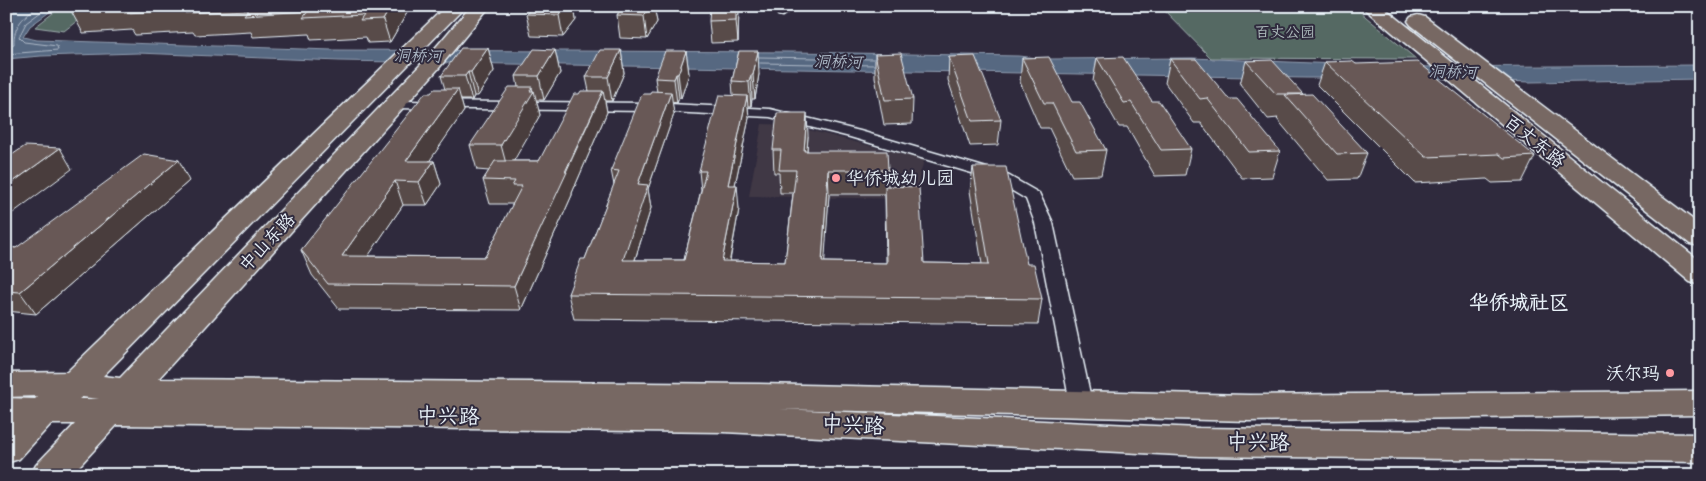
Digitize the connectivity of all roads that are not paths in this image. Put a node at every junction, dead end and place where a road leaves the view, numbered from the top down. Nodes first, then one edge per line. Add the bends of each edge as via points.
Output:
1 (457, 6) edge
2 (481, 6) edge
3 (1370, 6) edge
4 (1407, 12) dead end
5 (428, 51) junction
6 (395, 104) junction
7 (1700, 238) edge
8 (1700, 276) edge
9 (75, 384) junction
10 (6, 385) edge
11 (117, 402) junction
12 (1700, 403) edge
13 (1081, 404) junction
14 (6, 411) edge
15 (43, 411) junction
16 (1700, 448) edge
17 (6, 449) edge
18 (49, 475) edge

1 - 5 main road, 中山东路
2 - 5 main road, 中山东路 via 454,38
3 - 8 main road, 百丈东路
4 - 7 main road, 百丈东路
5 - 6 main road, 中山东路
5 - 9 main road, 中山东路 via 396,67
6 - 11 main road, 中山东路
6 - 13 street via 649,107 770,113 998,176 1033,196 1044,223
9 - 10 main road, 中兴路
9 - 11 main road, 中兴路
9 - 15 main road, 中山东路
11 - 13 main road, 中兴路 via 760,396
11 - 15 main road, 中兴路
11 - 16 main road, 中兴路 via 724,419 1199,442
11 - 18 main road, 中山东路
12 - 13 main road, 中兴路 via 1249,408
14 - 15 main road, 中兴路
15 - 17 main road, 中山东路

